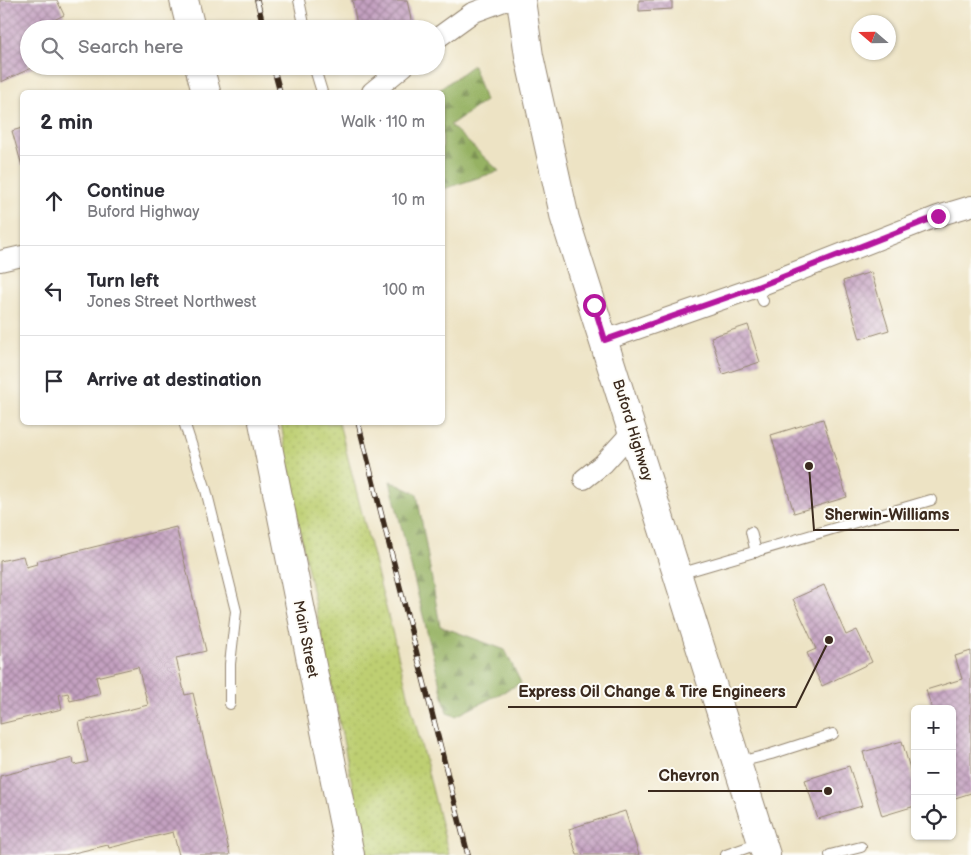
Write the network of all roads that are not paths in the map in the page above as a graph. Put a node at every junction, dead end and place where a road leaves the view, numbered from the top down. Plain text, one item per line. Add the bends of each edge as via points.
1 (184, 0) edge
2 (299, 0) edge
3 (507, 0) edge
4 (521, 0) edge
5 (189, 20) edge
6 (304, 20) edge
7 (445, 32) edge
8 (201, 75) edge
9 (317, 75) edge
10 (393, 75) edge
11 (205, 90) edge
12 (321, 90) edge
13 (374, 90) edge
14 (971, 206) edge
15 (20, 256) edge
16 (0, 261) edge
17 (605, 340) junction
18 (185, 425) edge
19 (264, 425) edge
20 (633, 431) junction
21 (584, 479) dead end
22 (931, 500) dead end
23 (751, 532) dead end
24 (756, 552) junction
25 (678, 574) junction
26 (230, 704) dead end
27 (834, 734) dead end
28 (736, 762) junction
29 (862, 847) dead end
30 (764, 849) edge
31 (350, 855) edge
32 (726, 855) edge
33 (830, 855) edge

1 - 5 main road
2 - 6 lane
3 - 7 street via 472,13
4 - 17 main road, Buford Highway via 529,56 565,219
8 - 11 main road
9 - 12 lane
10 - 13 street
14 - 17 street via 938,216 760,294
15 - 16 street
17 - 20 main road, Buford Highway
18 - 26 lane via 206,490 236,612 230,664
19 - 31 main road, Main Street
20 - 21 street
20 - 25 main road, Buford Highway
22 - 24 lane
23 - 24 lane
24 - 25 lane
25 - 28 main road, Buford Highway
27 - 28 lane
28 - 30 main road, Buford Highway
29 - 33 lane
30 - 32 lane

